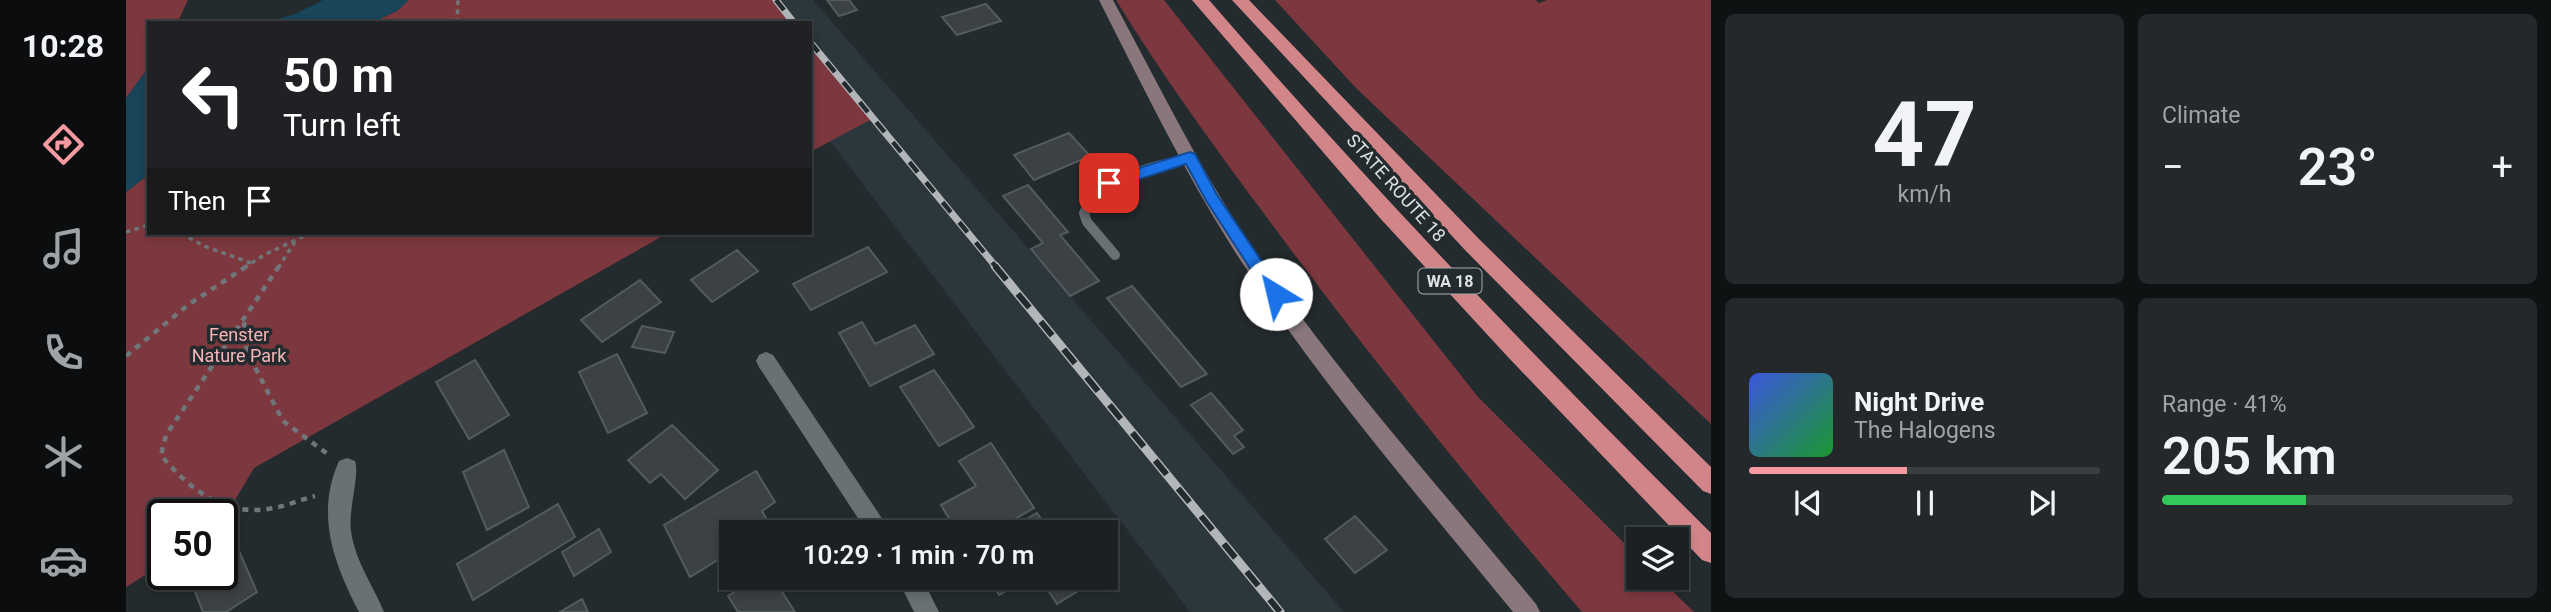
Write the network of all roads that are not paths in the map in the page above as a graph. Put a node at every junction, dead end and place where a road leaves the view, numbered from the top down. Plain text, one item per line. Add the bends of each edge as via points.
1 (1105, 0) edge
2 (1200, 0) edge
3 (1240, 0) edge
4 (1190, 158) junction
5 (1115, 255) dead end
6 (766, 361) dead end
7 (345, 478) road end
8 (1711, 483) edge
9 (872, 520) edge
10 (1711, 551) edge
11 (915, 590) edge
12 (372, 612) edge
13 (927, 612) edge
14 (1528, 612) edge

1 - 4 main road
2 - 10 highway, STATE ROUTE 18 / WA 18 via 1388,214
3 - 8 highway, STATE ROUTE 18 / WA 18 via 1461,235
4 - 5 lane via 1109,183 1096,192 1084,213
4 - 14 main road via 1261,275 1398,455
6 - 9 street
7 - 12 street via 338,507 340,540
11 - 13 street

